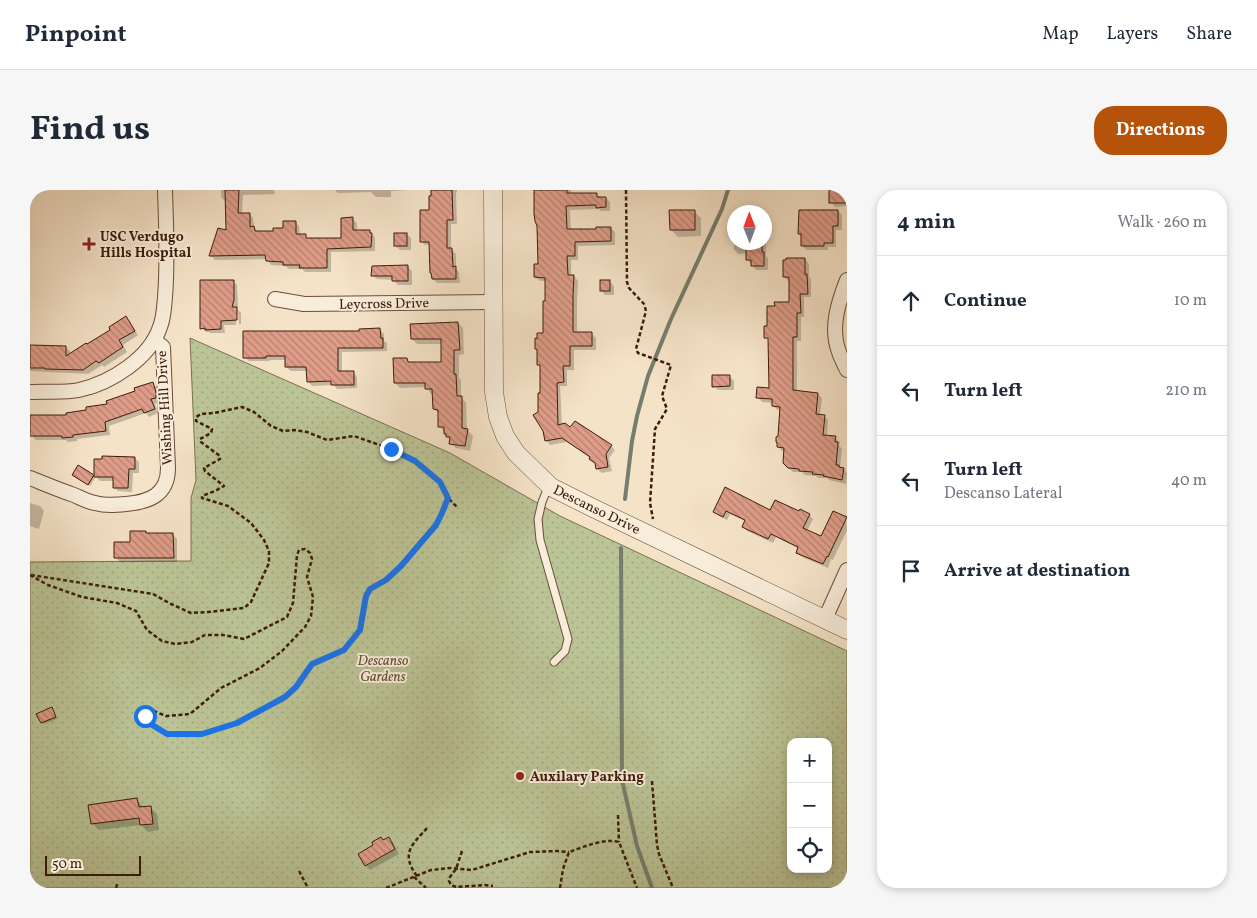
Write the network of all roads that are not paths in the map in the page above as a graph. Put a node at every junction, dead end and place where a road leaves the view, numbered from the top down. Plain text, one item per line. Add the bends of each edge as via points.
1 (165, 190) edge
2 (493, 190) edge
3 (847, 280) edge
4 (275, 299) dead end
5 (494, 302) junction
6 (154, 340) junction
7 (847, 370) edge
8 (30, 392) edge
9 (30, 478) edge
10 (549, 485) junction
11 (847, 570) edge
12 (825, 619) junction
13 (847, 630) edge
14 (554, 662) dead end

1 - 6 street, Wishing Hill Drive via 167,276 164,314
2 - 5 street, Descanso Drive
3 - 7 street via 839,301 835,337
4 - 5 street, Leycross Drive via 304,304
5 - 10 street, Descanso Drive via 494,392 498,417 516,453
6 - 8 street via 135,362 106,381 80,390
6 - 9 street, Wishing Hill Drive via 163,347 168,468 165,485 160,492 143,502 104,504 89,502
10 - 12 street, Descanso Drive
10 - 14 lane via 538,520 540,540 568,639 565,651
11 - 12 street
12 - 13 street, Descanso Drive

